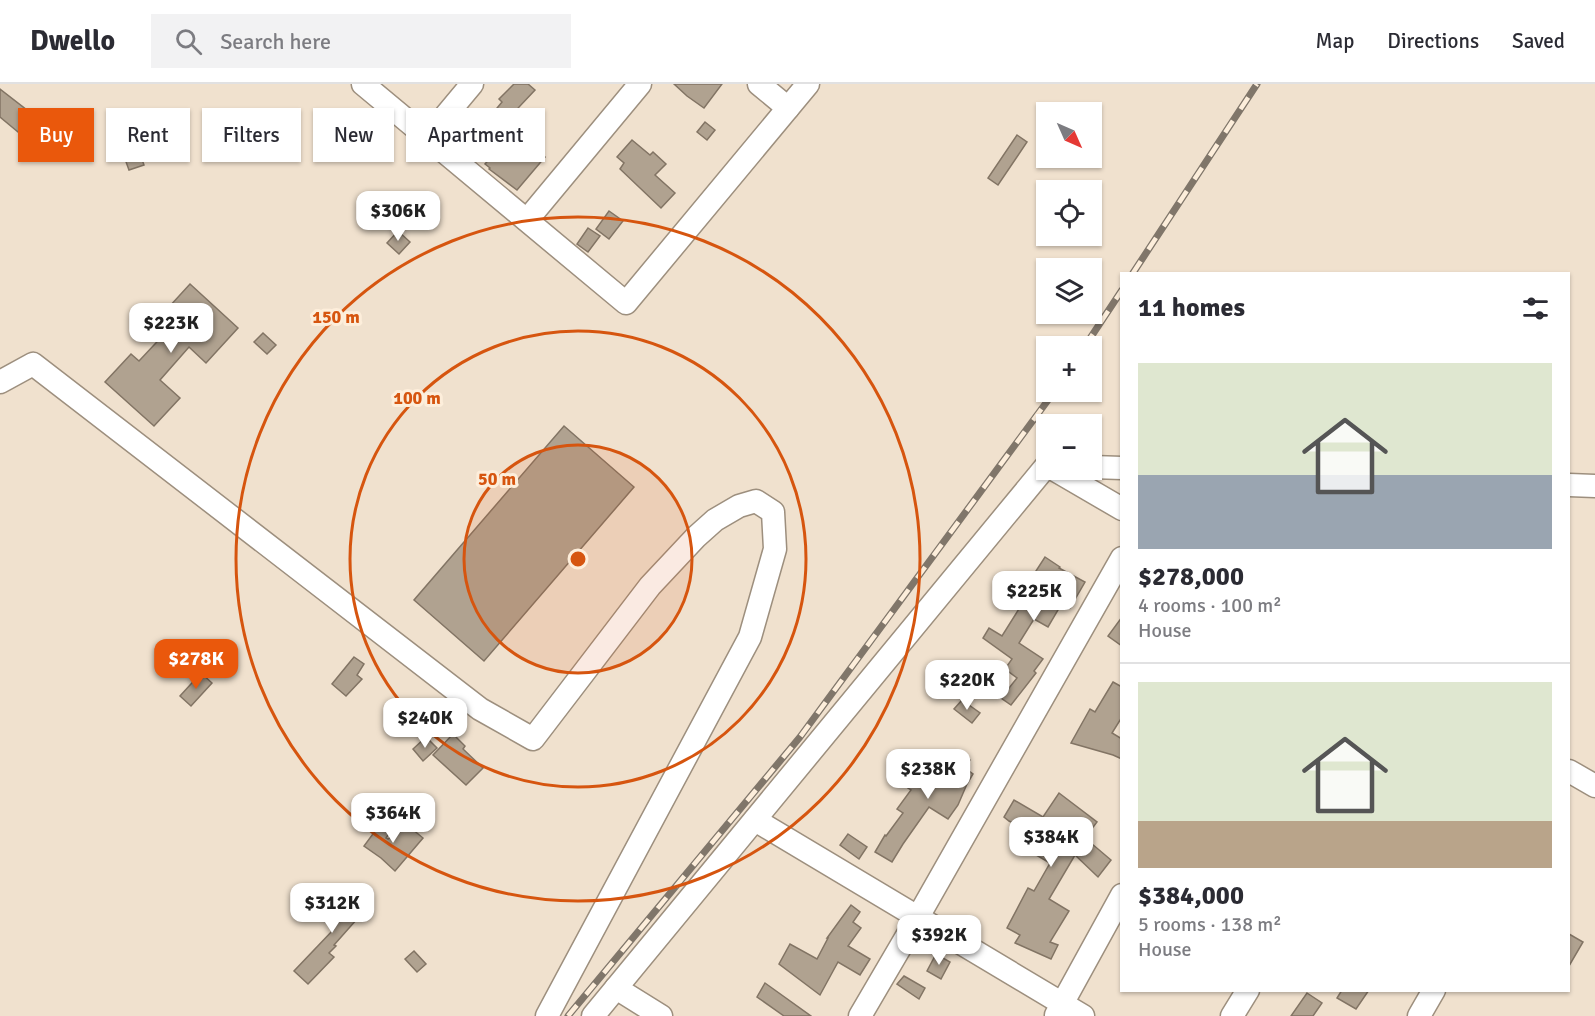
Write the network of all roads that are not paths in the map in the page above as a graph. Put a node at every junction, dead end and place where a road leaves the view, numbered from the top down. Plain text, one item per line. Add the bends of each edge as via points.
1 (363, 84) edge
2 (472, 84) edge
3 (640, 84) edge
4 (759, 84) edge
5 (808, 84) edge
6 (452, 108) edge
7 (788, 108) junction
8 (406, 120) edge
9 (457, 162) edge
10 (527, 220) junction
11 (0, 382) edge
12 (1102, 467) edge
13 (1120, 468) edge
14 (1036, 478) edge
15 (1072, 480) edge
16 (1570, 485) edge
17 (1595, 486) edge
18 (1120, 508) edge
19 (1120, 562) edge
20 (1570, 772) edge
21 (1595, 786) edge
22 (755, 820) junction
23 (1120, 899) edge
24 (918, 917) junction
25 (616, 988) junction
26 (1247, 992) edge
27 (1433, 992) edge
28 (1059, 1010) edge
29 (547, 1016) edge
30 (593, 1016) edge
31 (661, 1016) edge
32 (860, 1016) edge
33 (1083, 1016) edge
34 (1232, 1016) edge
35 (1419, 1016) edge

1 - 8 street
2 - 6 street
3 - 10 street
4 - 7 street
5 - 7 street
7 - 10 street via 626,303
9 - 10 street
11 - 29 street via 33,364 480,709 533,739 650,586 696,537 739,506 756,501 773,512 775,549 750,637
12 - 13 street
14 - 22 street
15 - 18 street
16 - 17 street
19 - 24 street
20 - 21 street
22 - 24 street
22 - 25 street
23 - 28 street
24 - 28 street
24 - 32 street
25 - 30 street
25 - 31 street
26 - 34 street
27 - 35 street
28 - 33 street

